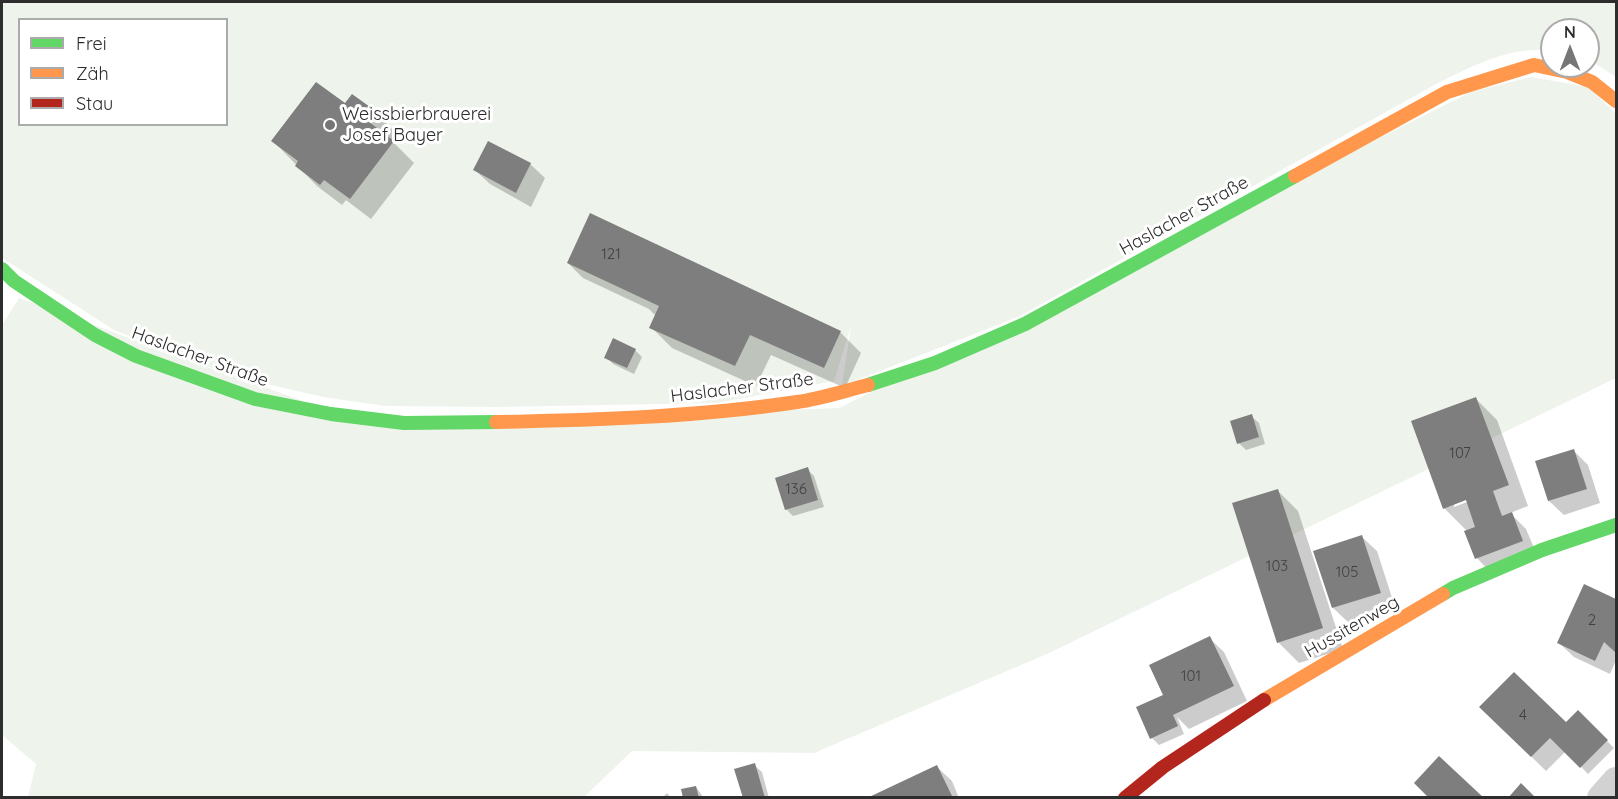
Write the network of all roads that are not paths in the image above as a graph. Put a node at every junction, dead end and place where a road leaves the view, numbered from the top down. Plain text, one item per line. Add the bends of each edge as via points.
1 (1617, 101) edge
2 (2, 268) edge
3 (1617, 525) edge
4 (1617, 781) edge
5 (1125, 798) edge
6 (1601, 798) edge

1 - 2 street, Haslacher Straße via 1592,82 1534,65 1447,92 1025,324 935,363 870,385 798,402 695,413 614,420 404,423 266,401 147,360 94,335
3 - 5 street, Hussitenweg via 1542,550 1453,588 1287,685 1163,767
4 - 6 street

